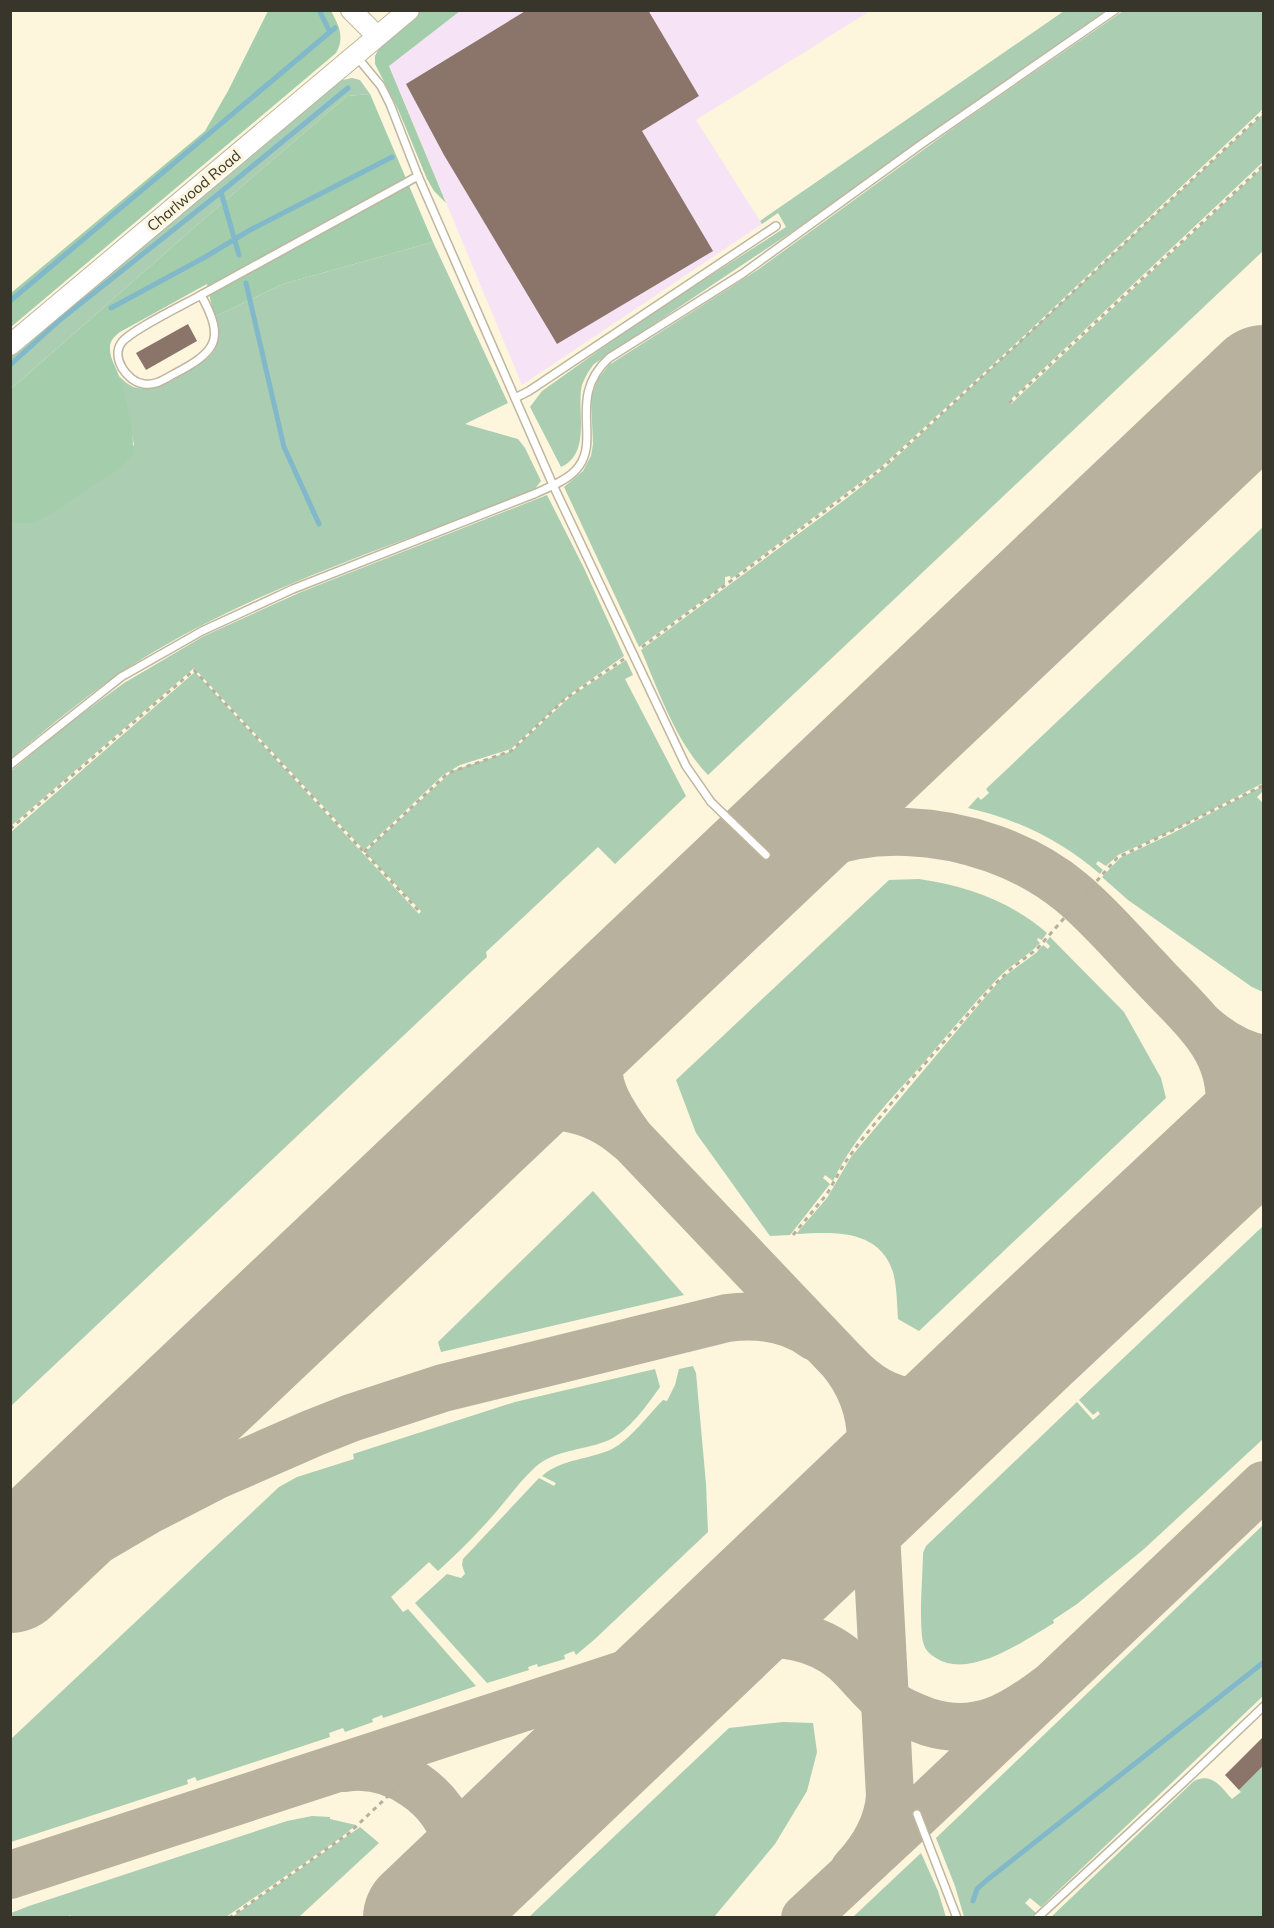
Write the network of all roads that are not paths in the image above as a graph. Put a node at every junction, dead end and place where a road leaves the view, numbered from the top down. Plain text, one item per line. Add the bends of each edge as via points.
1 (351, 10) edge
2 (409, 10) edge
3 (1115, 10) edge
4 (377, 36) junction
5 (355, 55) junction
6 (418, 176) junction
7 (776, 226) dead end
8 (201, 295) junction
9 (10, 345) edge
10 (515, 398) junction
11 (553, 485) junction
12 (10, 765) edge
13 (766, 855) dead end
14 (1263, 1706) edge
15 (916, 1814) dead end
16 (957, 1917) edge
17 (1036, 1917) edge

1 - 4 street
2 - 4 street, Charlwood Road
3 - 11 lane via 923,142 742,274 609,358 588,390 584,459 572,474
4 - 5 street, Charlwood Road
5 - 6 lane via 381,86
5 - 9 street, Charlwood Road
6 - 8 lane
6 - 10 lane
7 - 10 lane
8 - 8 lane via 214,335 206,354 152,384 141,384 130,377 118,357 122,342
10 - 11 lane
11 - 12 lane via 293,589 202,632 121,677
11 - 13 lane via 699,787
14 - 17 lane
15 - 16 lane

